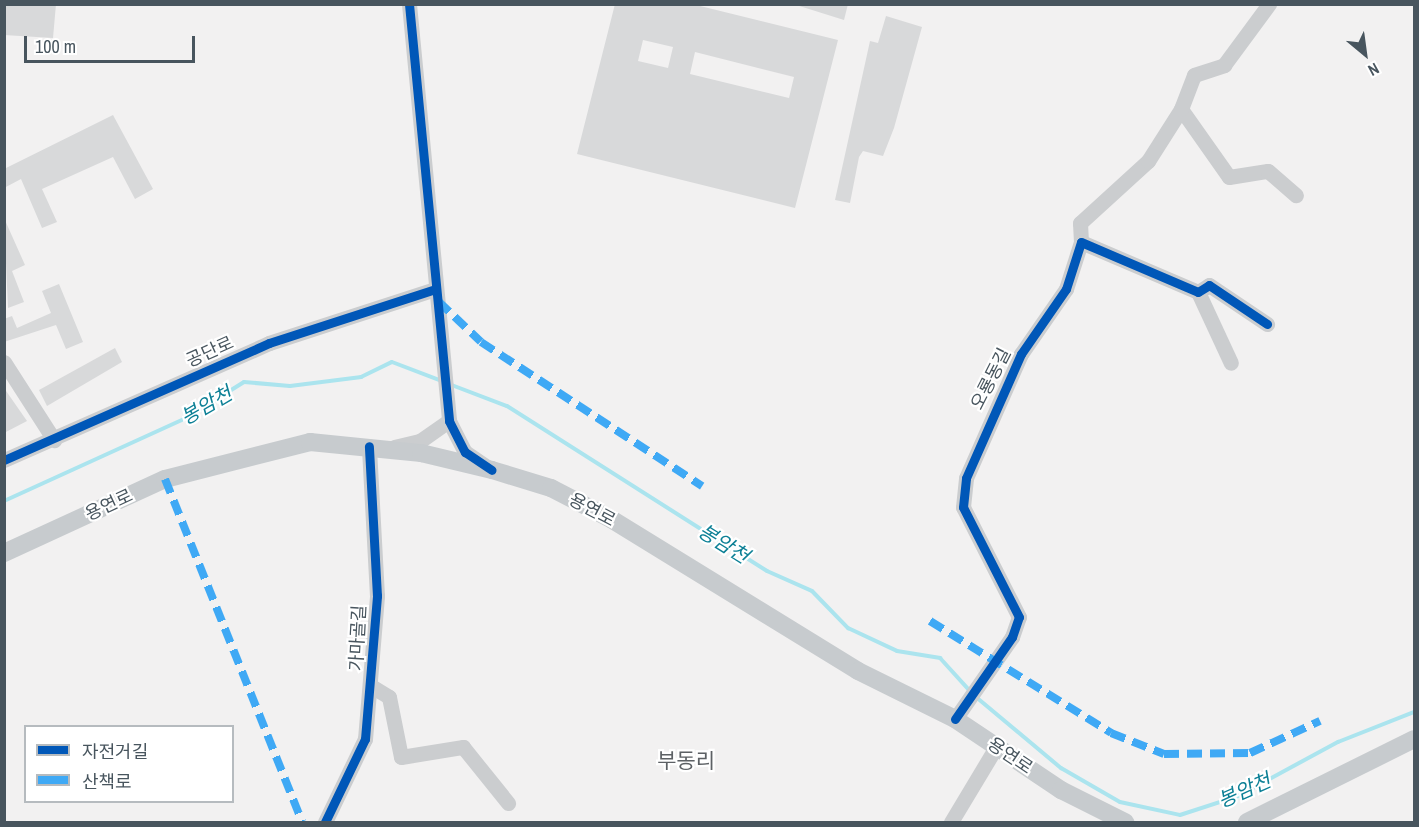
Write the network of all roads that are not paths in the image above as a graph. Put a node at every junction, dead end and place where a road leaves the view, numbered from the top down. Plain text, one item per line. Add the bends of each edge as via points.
1 (409, 4) edge
2 (1269, 4) edge
3 (1181, 109) junction
4 (1296, 195) dead end
5 (1081, 242) junction
6 (435, 289) junction
7 (1198, 292) junction
8 (1267, 324) dead end
9 (4, 362) edge
10 (1231, 363) dead end
11 (449, 418) junction
12 (54, 440) junction
13 (378, 447) junction
14 (4, 460) edge
15 (492, 470) junction
16 (4, 553) edge
17 (371, 686) junction
18 (959, 712) junction
19 (1414, 740) edge
20 (994, 752) junction
21 (508, 803) dead end
22 (325, 822) edge
23 (951, 822) edge
24 (1125, 822) edge
25 (1247, 822) edge

1 - 6 street
2 - 3 street, 오룡동길 via 1224,65 1194,75
3 - 4 street via 1229,177 1268,171
3 - 5 street, 오룡동길 via 1148,161 1080,223
5 - 7 street
5 - 18 street, 오룡동길 via 1066,289 1021,354 966,478 963,507 1019,617 1012,637
6 - 11 street
6 - 12 street, 공단로 via 269,343
7 - 8 street via 1215,288
7 - 10 street
9 - 12 street
11 - 13 street via 420,441
11 - 15 street via 465,453
12 - 14 street, 공단로
13 - 15 main road, 용연로
13 - 16 main road, 용연로 via 310,442 165,478
13 - 17 street, 가마골길 via 377,596
15 - 18 main road, 용연로 via 551,488 611,519 858,671
17 - 21 street, 가마골길 via 389,697 401,757 463,747
17 - 22 street, 가마골길 via 365,739
18 - 20 main road, 용연로
19 - 25 main road
20 - 23 street
20 - 24 main road, 용연로

